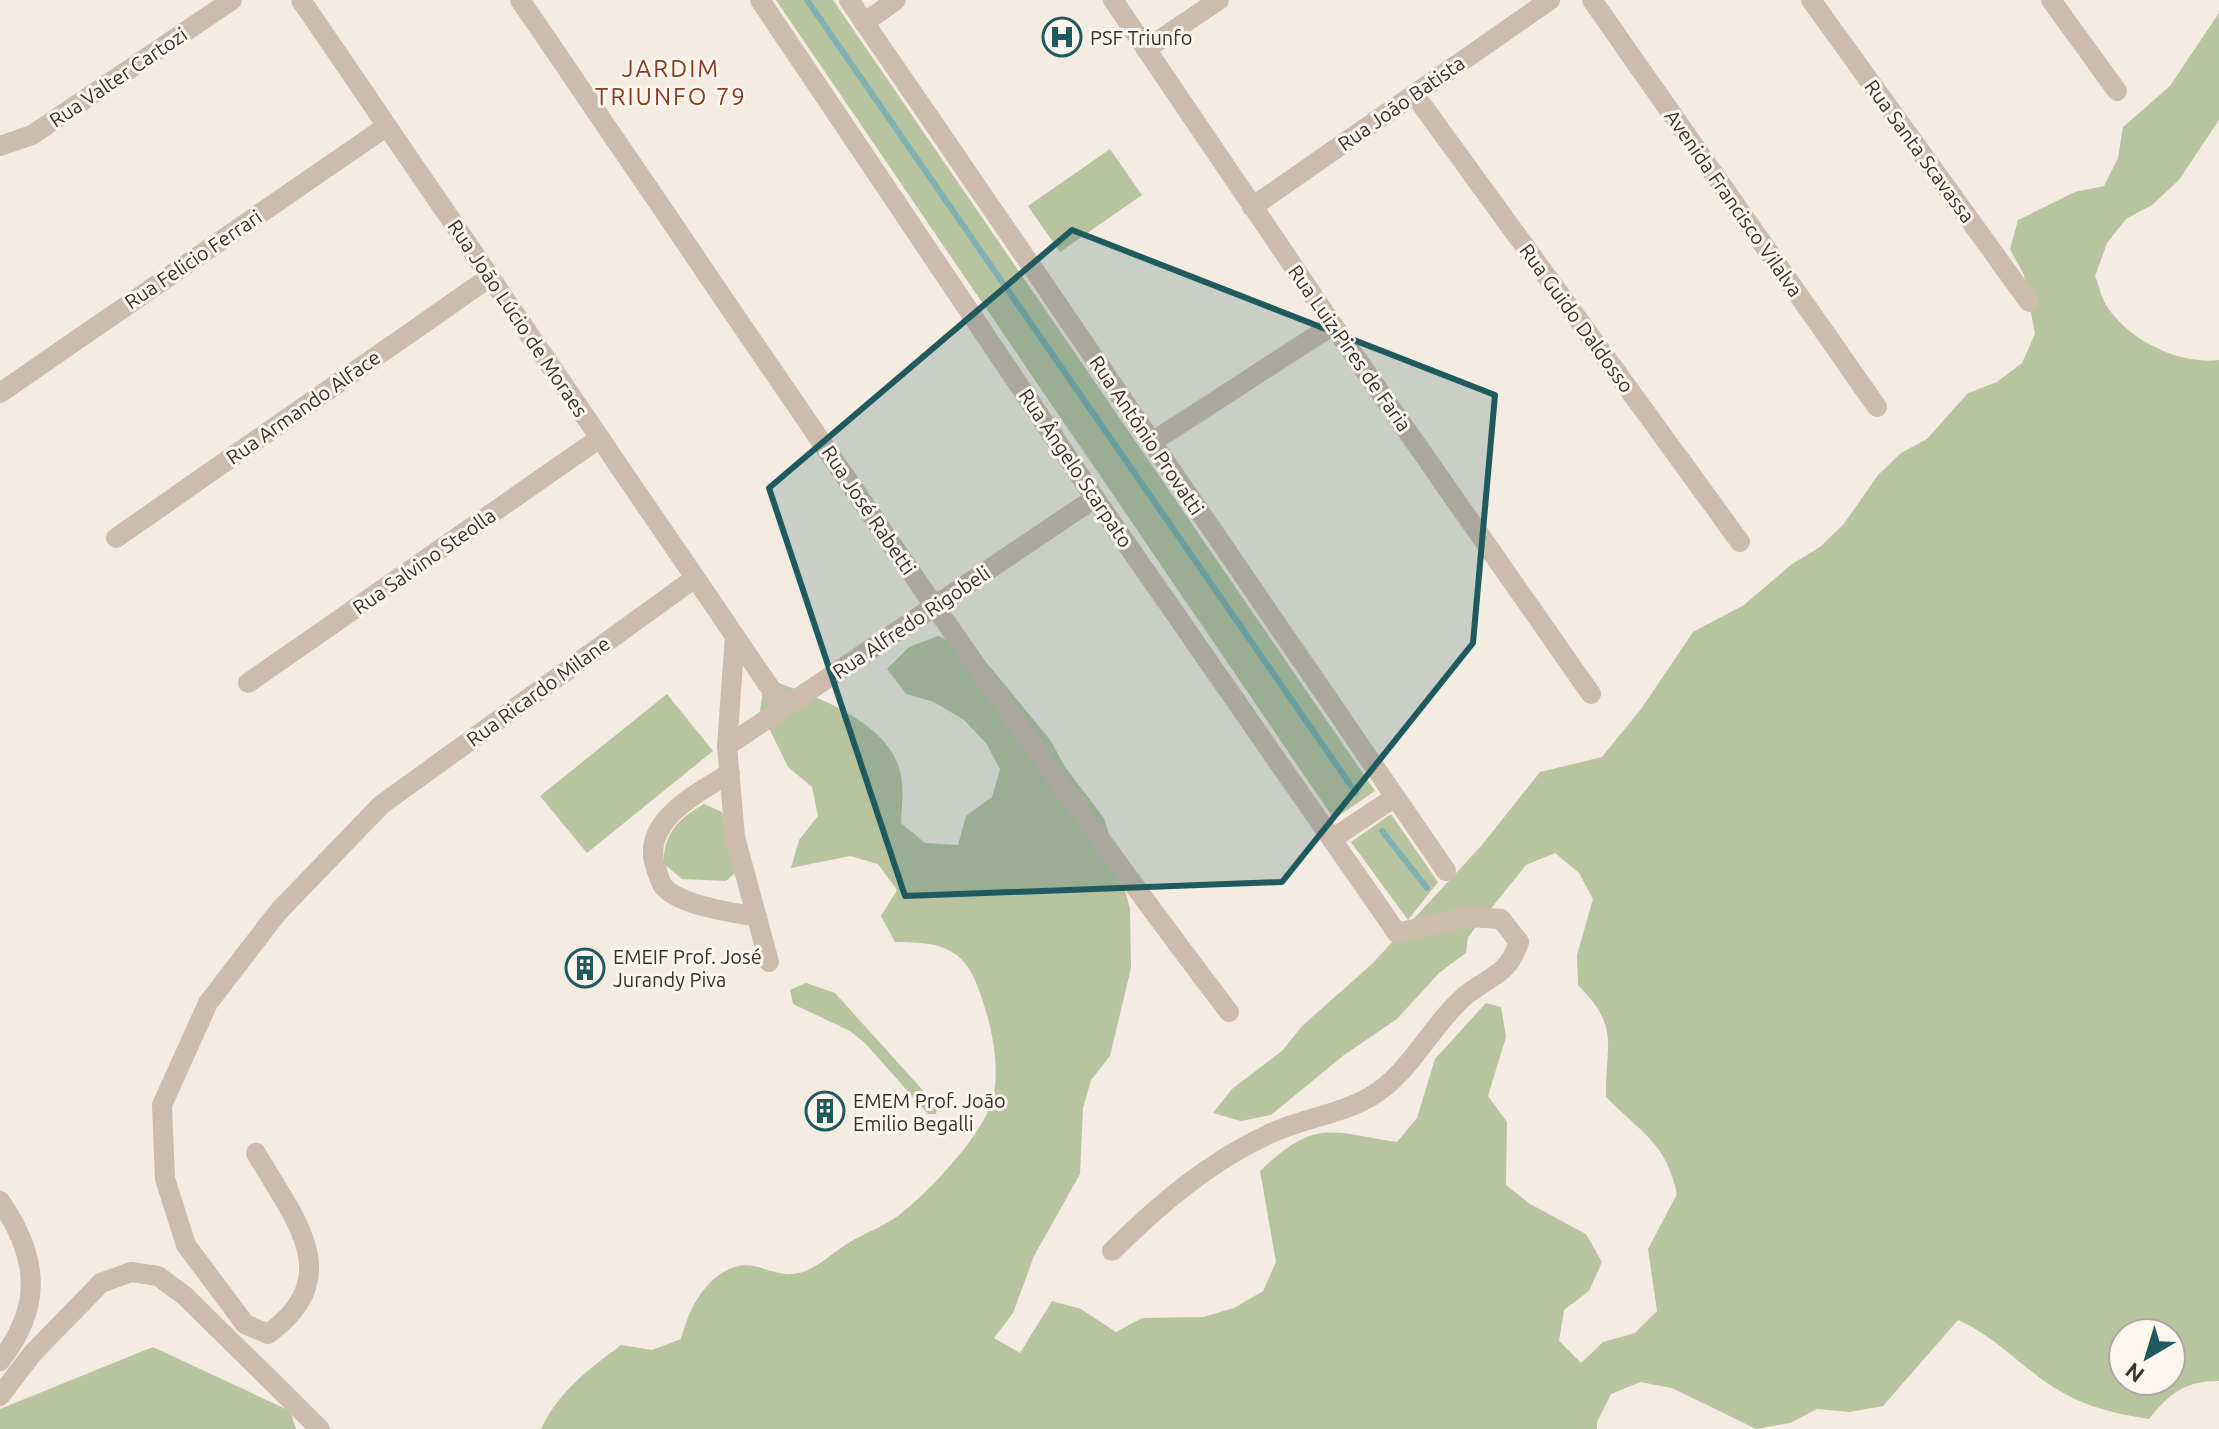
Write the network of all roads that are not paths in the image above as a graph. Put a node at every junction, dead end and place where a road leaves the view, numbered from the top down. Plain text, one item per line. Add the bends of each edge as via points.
1 (232, 0) edge
2 (301, 0) edge
3 (520, 0) edge
4 (760, 0) edge
5 (849, 0) edge
6 (896, 0) edge
7 (1113, 0) edge
8 (1219, 0) edge
9 (1550, 0) edge
10 (1592, 0) edge
11 (1811, 0) edge
12 (2051, 0) edge
13 (864, 23) junction
14 (1146, 49) junction
15 (2117, 91) dead end
16 (1414, 94) junction
17 (387, 126) junction
18 (1, 144) edge
19 (1252, 207) junction
20 (490, 277) junction
21 (2029, 302) dead end
22 (1333, 325) junction
23 (0, 393) edge
24 (1877, 407) dead end
25 (600, 438) junction
26 (1152, 442) junction
27 (1095, 498) junction
28 (116, 538) dead end
29 (1740, 542) dead end
30 (695, 578) junction
31 (935, 605) junction
32 (735, 636) junction
33 (248, 683) dead end
34 (1591, 694) dead end
35 (784, 708) junction
36 (727, 746) junction
37 (730, 773) junction
38 (1395, 797) junction
39 (1332, 839) junction
40 (1446, 871) dead end
41 (757, 917) junction
42 (769, 962) dead end
43 (1229, 1012) dead end
44 (256, 1153) dead end
45 (0, 1201) edge
46 (1112, 1251) dead end
47 (0, 1361) edge
48 (0, 1396) edge
49 (320, 1429) edge

1 - 18 street, Rua Valter Cartozi via 32,135
2 - 17 street, Rua João Lúcio de Moraes
3 - 31 street, Rua José Rabetti
4 - 27 street, Rua Ângelo Scarpato
5 - 13 street, Rua Antônio Provatti
6 - 13 street
7 - 14 street, Rua Luiz Pires de Faria
8 - 14 street
9 - 16 street, Rua João Batista
10 - 24 street, Avenida Francisco Vilalva
11 - 21 street, Rua Santa Scavassa
12 - 15 street
13 - 26 street, Rua Antônio Provatti
14 - 19 street, Rua Luiz Pires de Faria
16 - 19 street, Rua João Batista
16 - 29 street, Rua Guido Daldosso
17 - 20 street, Rua João Lúcio de Moraes
17 - 23 street, Rua Felicio Ferrari
19 - 22 street, Rua Luiz Pires de Faria
20 - 25 street, Rua João Lúcio de Moraes
20 - 28 street, Rua Armando Alface
22 - 26 street
22 - 34 street, Rua Luiz Pires de Faria
25 - 30 street, Rua João Lúcio de Moraes
25 - 33 street, Rua Salvino Steolla
26 - 38 street, Rua Antônio Provatti
27 - 31 street, Rua Alfredo Rigobeli
27 - 39 street, Rua Ângelo Scarpato
30 - 32 street, Rua João Lúcio de Moraes
30 - 44 street, Rua Ricardo Milane via 381,805 278,912 208,1003 162,1105 165,1179 186,1245 245,1324 268,1334 291,1318 309,1281 309,1247
31 - 35 street, Rua Alfredo Rigobeli
31 - 43 street, Rua José Rabetti
32 - 35 street, Rua João Lúcio de Moraes
32 - 36 street
35 - 36 street, Rua Alfredo Rigobeli
36 - 37 street
37 - 41 street via 735,837
37 - 41 street via 668,816 656,835 652,858 663,885 678,895
38 - 39 street
38 - 40 street, Rua Antônio Provatti
39 - 46 street, Rua Ângelo Scarpato via 1397,933 1469,917 1501,919 1519,942 1513,960 1496,978 1465,996 1414,1057 1370,1097 1268,1134 1219,1161 1161,1203
41 - 42 street
45 - 47 street via 28,1255 33,1292 21,1335
48 - 49 street via 32,1354 101,1283 131,1272 158,1276 185,1296

